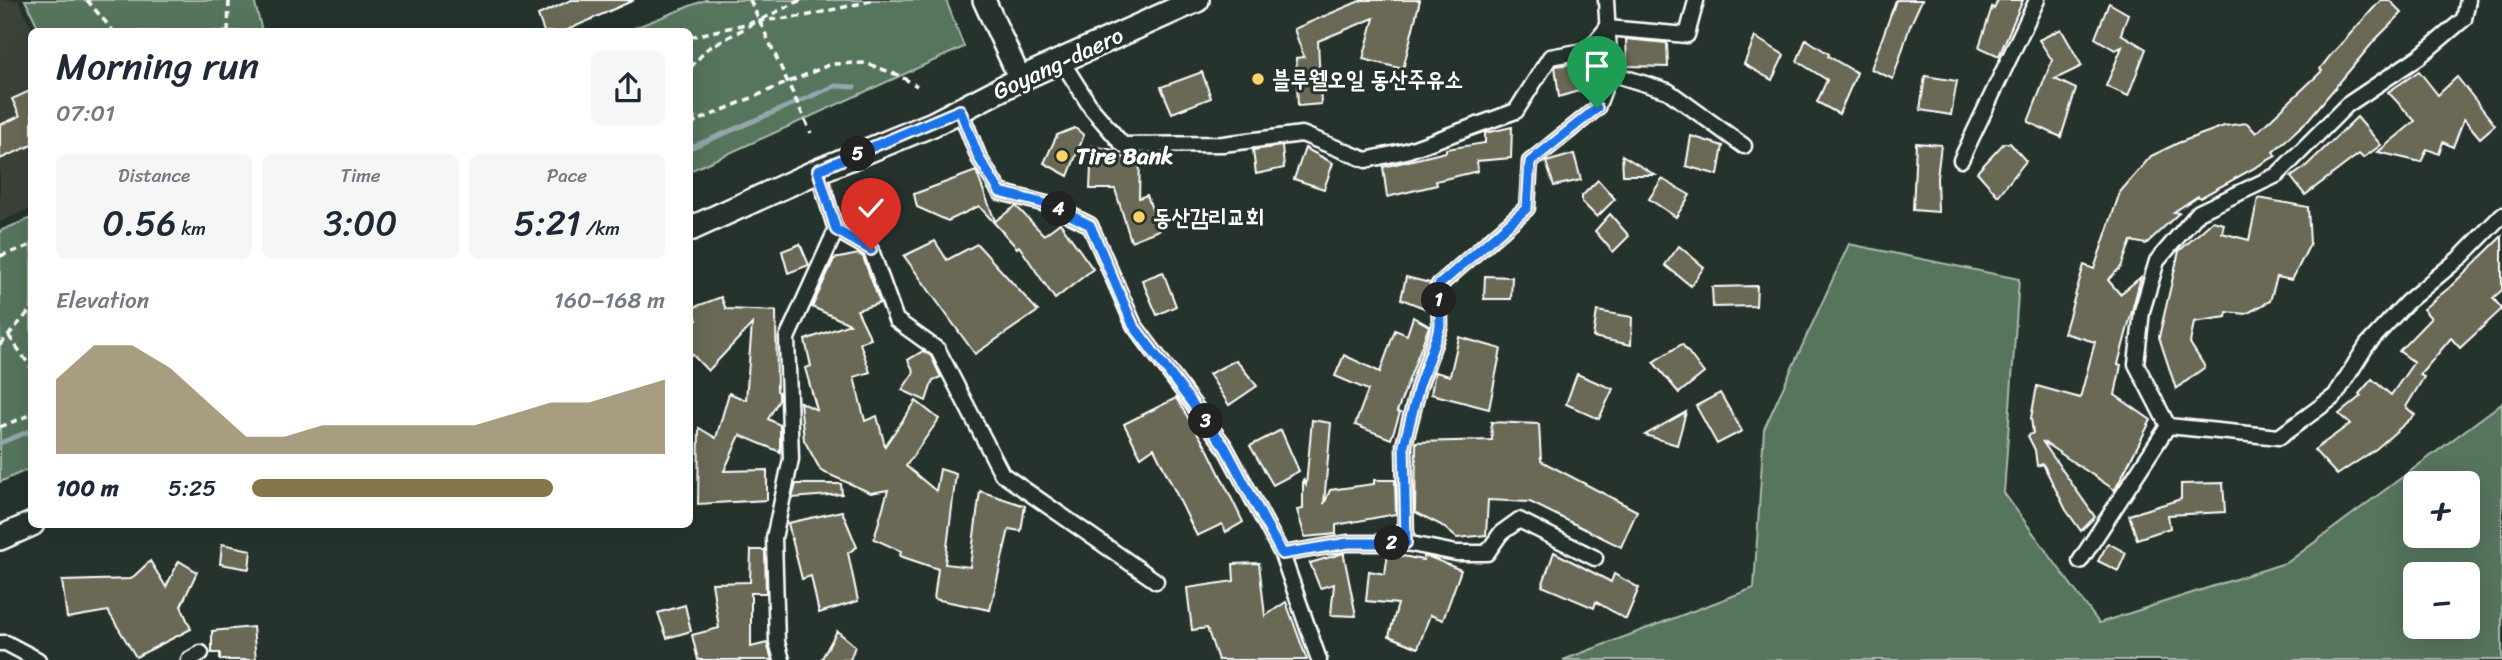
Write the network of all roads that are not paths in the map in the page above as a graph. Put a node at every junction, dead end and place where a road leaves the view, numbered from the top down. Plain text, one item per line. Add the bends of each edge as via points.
1 (984, 0) edge
2 (1197, 0) edge
3 (1606, 0) edge
4 (2037, 0) edge
5 (2468, 0) edge
6 (1696, 1) edge
7 (1608, 27) junction
8 (1061, 60) junction
9 (1610, 73) junction
10 (1020, 79) junction
11 (960, 110) junction
12 (1744, 146) dead end
13 (1961, 160) dead end
14 (818, 170) junction
15 (2502, 215) edge
16 (693, 228) edge
17 (836, 230) junction
18 (2168, 426) junction
19 (28, 526) edge
20 (0, 538) edge
21 (1406, 543) junction
22 (1282, 554) junction
23 (1595, 558) dead end
24 (2080, 561) dead end
25 (1156, 581) dead end
26 (0, 643) edge
27 (38, 660) edge
28 (782, 660) edge
29 (1320, 660) edge

1 - 10 street
2 - 8 main road, Goyang-daero
3 - 7 street
4 - 13 street
5 - 18 street via 2464,19 2420,56 2347,105 2277,175 2199,212 2157,261 2142,311 2136,364
6 - 7 street via 1687,34
7 - 8 street via 1589,50 1550,57 1516,111 1366,160 1303,134 1223,144 1123,145 1092,109
7 - 9 street
8 - 10 main road, Goyang-daero
9 - 12 street via 1668,90
9 - 21 street via 1597,108 1530,162 1527,208 1439,285 1440,326 1404,445
10 - 11 main road, Goyang-daero
11 - 14 main road, Goyang-daero
11 - 22 street via 979,158 1000,192 1050,205 1090,225 1133,325 1225,447
14 - 16 main road, Goyang-daero
14 - 17 street
15 - 18 street via 2367,345 2335,396 2279,438
17 - 25 street via 871,250 896,320 937,350 1002,474
17 - 28 street via 788,338 791,460 774,538
18 - 24 street
19 - 20 main road
21 - 22 street via 1348,543
21 - 23 street via 1455,553 1487,553 1500,533 1519,520
22 - 29 street
26 - 27 street

